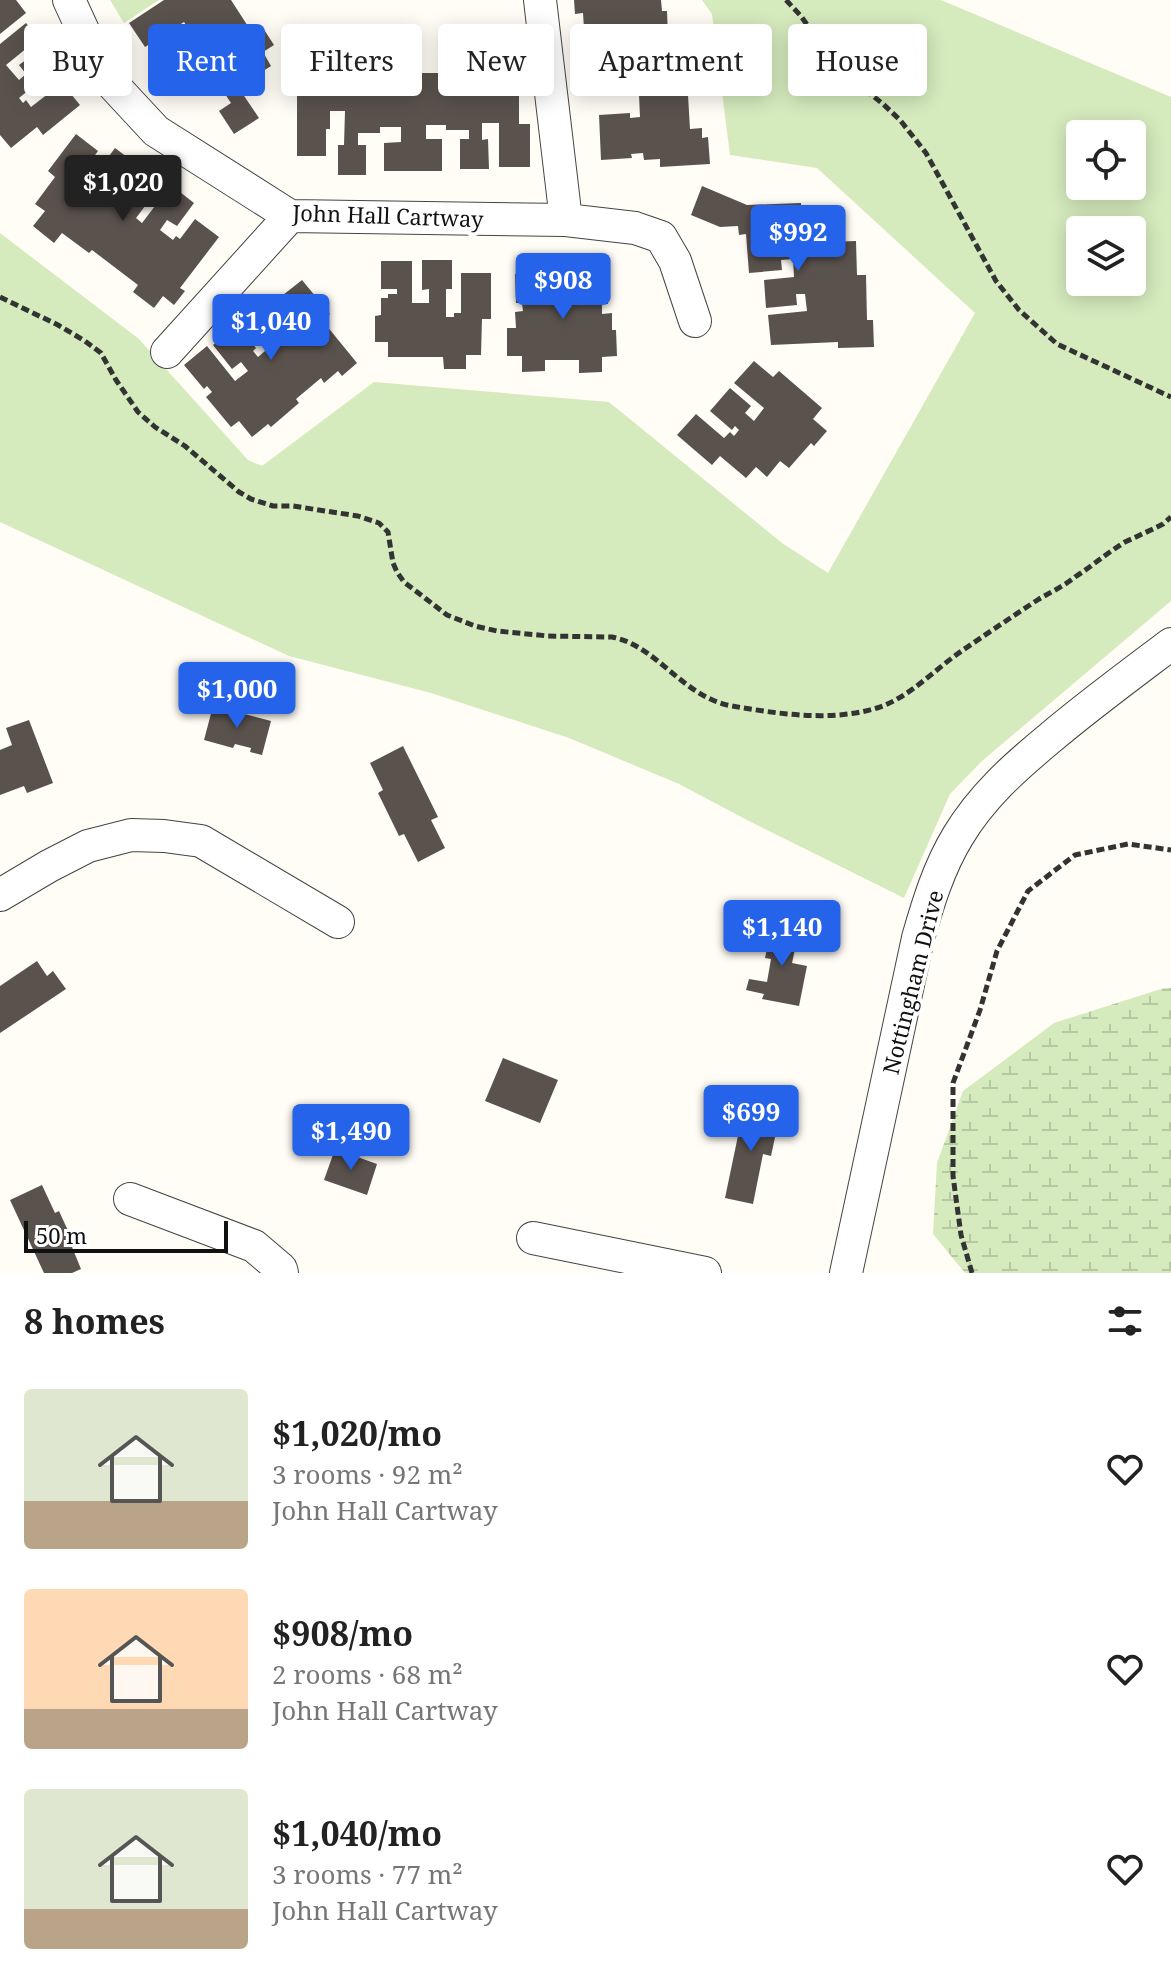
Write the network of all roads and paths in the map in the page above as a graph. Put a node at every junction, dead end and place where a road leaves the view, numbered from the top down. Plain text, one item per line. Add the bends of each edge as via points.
1 (69, 0) edge
2 (540, 0) edge
3 (786, 0) edge
4 (290, 216) junction
5 (566, 220) junction
6 (0, 297) edge
7 (695, 321) dead end
8 (167, 352) dead end
9 (1171, 397) edge
10 (1171, 517) edge
11 (1171, 644) edge
12 (1171, 850) edge
13 (0, 895) edge
14 (338, 922) dead end
15 (130, 1199) dead end
16 (533, 1238) dead end
17 (282, 1273) edge
18 (705, 1273) edge
19 (846, 1273) edge
20 (972, 1273) edge

1 - 4 street, John Hall Cartway via 103,74 156,131
2 - 5 street
3 - 9 path via 833,60 900,120 926,153 996,281 1019,310 1057,344
4 - 5 street, John Hall Cartway
4 - 8 street
5 - 7 street, John Hall Cartway via 635,228 661,237
6 - 10 path via 101,353 138,412 239,492 273,506 379,523 388,532 393,563 404,582 447,615 497,631 622,639 699,694 731,705 841,715 886,705 1108,553
11 - 19 street, Nottingham Drive via 1010,771 956,838 930,894 918,938
12 - 20 path via 1128,844 1075,855 1028,891 997,951 953,1083 953,1176
13 - 14 street via 88,846 131,835 164,836 201,841
15 - 17 street via 254,1246
16 - 18 street

